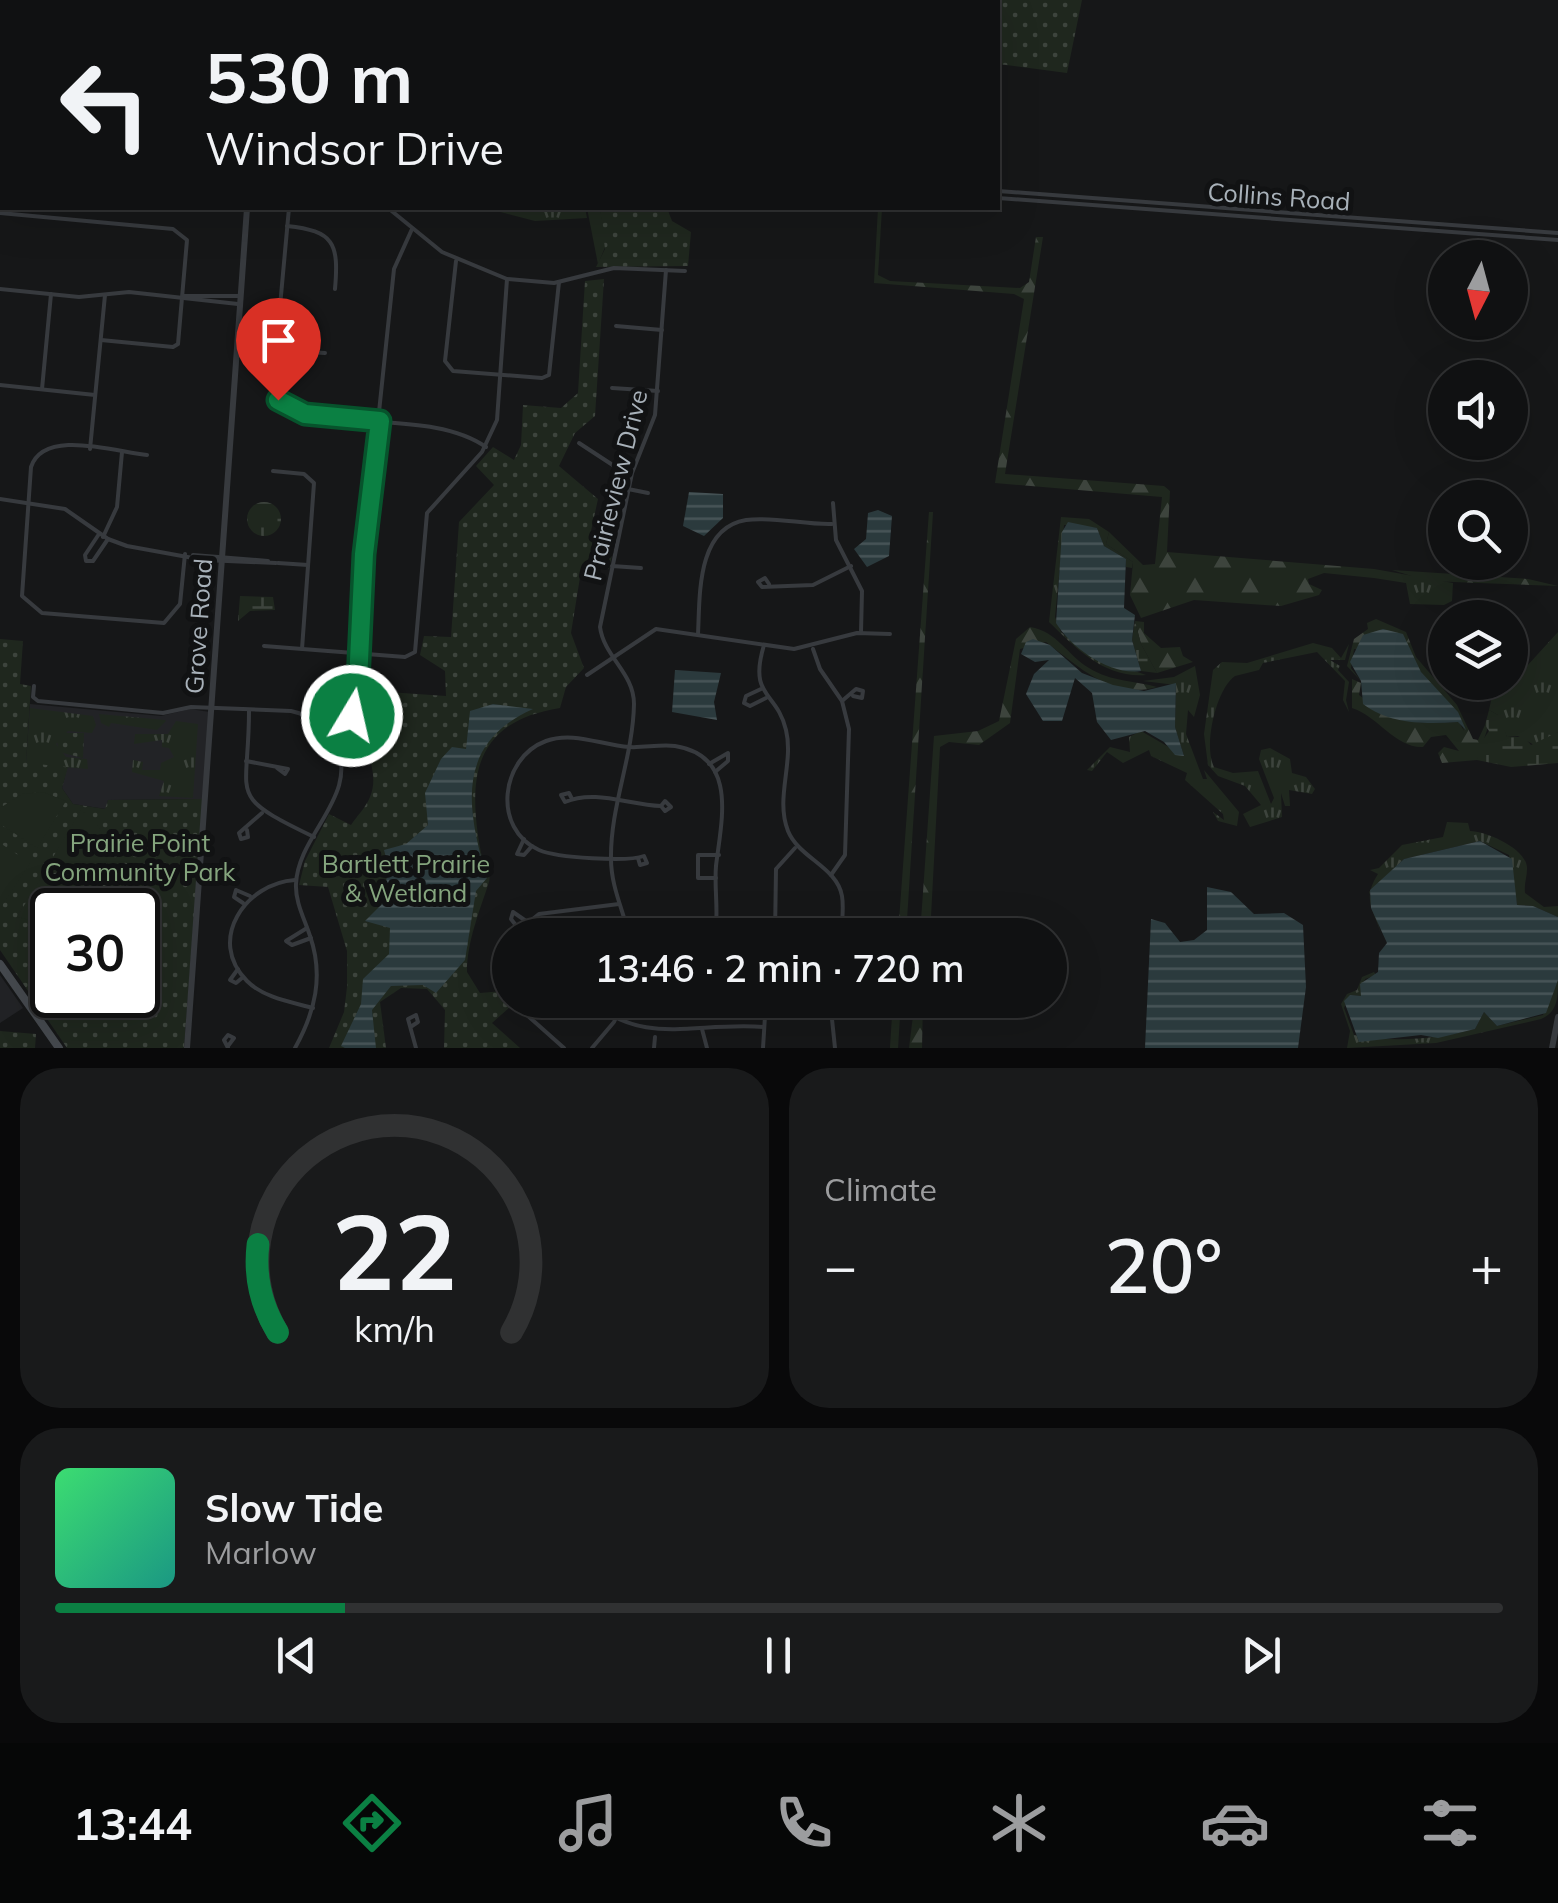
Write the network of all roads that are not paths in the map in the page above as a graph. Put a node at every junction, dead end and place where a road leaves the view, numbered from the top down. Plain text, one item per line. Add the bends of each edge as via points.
1 (1000, 195) edge
2 (35, 210) edge
3 (247, 210) edge
4 (289, 210) edge
5 (390, 210) edge
6 (0, 214) edge
7 (34, 217) junction
8 (287, 226) junction
9 (412, 229) junction
10 (1558, 237) edge
11 (456, 260) junction
12 (666, 270) junction
13 (685, 271) dead end
14 (507, 278) junction
15 (559, 282) junction
16 (0, 289) edge
17 (336, 289) dead end
18 (51, 294) junction
19 (106, 295) junction
20 (182, 296) junction
21 (240, 300) junction
22 (616, 326) dead end
23 (662, 330) junction
24 (101, 340) junction
25 (178, 344) junction
26 (186, 344) dead end
27 (275, 350) junction
28 (325, 352) dead end
29 (500, 376) junction
30 (0, 385) edge
31 (612, 388) dead end
32 (42, 389) junction
33 (658, 391) junction
34 (95, 395) junction
35 (380, 421) junction
36 (579, 443) dead end
37 (486, 447) junction
38 (90, 448) junction
39 (122, 452) junction
40 (147, 455) dead end
41 (273, 472) dead end
42 (631, 477) junction
43 (628, 488) junction
44 (648, 493) dead end
45 (0, 499) edge
46 (28, 502) junction
47 (833, 503) dead end
48 (832, 524) junction
49 (103, 536) junction
50 (187, 555) junction
51 (223, 559) junction
52 (308, 565) junction
53 (612, 566) junction
54 (851, 566) junction
55 (641, 568) dead end
56 (769, 584) dead end
57 (862, 632) junction
58 (890, 634) dead end
59 (698, 635) junction
60 (764, 644) junction
61 (264, 646) dead end
62 (812, 648) junction
63 (302, 649) junction
64 (361, 654) junction
65 (612, 658) junction
66 (588, 675) dead end
67 (34, 686) dead end
68 (761, 689) junction
69 (853, 696) dead end
70 (766, 698) junction
71 (842, 701) junction
72 (212, 709) junction
73 (249, 711) junction
74 (331, 734) junction
75 (630, 747) junction
76 (246, 760) junction
77 (708, 764) junction
78 (278, 768) dead end
79 (715, 772) junction
80 (572, 799) dead end
81 (620, 802) junction
82 (661, 806) dead end
83 (262, 813) junction
84 (248, 830) dead end
85 (314, 837) junction
86 (524, 839) junction
87 (532, 846) junction
88 (797, 846) junction
89 (718, 854) junction
90 (611, 856) junction
91 (638, 858) dead end
92 (831, 875) junction
93 (716, 878) junction
94 (296, 880) junction
95 (250, 896) junction
96 (243, 904) junction
97 (620, 904) junction
98 (533, 918) edge
99 (624, 918) edge
100 (715, 918) edge
101 (775, 918) edge
102 (841, 918) edge
103 (307, 928) junction
104 (311, 938) junction
105 (0, 964) edge
106 (238, 970) junction
107 (244, 977) junction
108 (313, 1008) junction
109 (1558, 1016) edge
110 (530, 1018) edge
111 (610, 1018) edge
112 (616, 1018) edge
113 (765, 1018) edge
114 (832, 1018) edge
115 (614, 1022) junction
116 (412, 1026) dead end
117 (764, 1027) junction
118 (702, 1030) junction
119 (655, 1036) junction
120 (58, 1048) edge
121 (187, 1048) edge
122 (295, 1048) edge
123 (416, 1048) edge
124 (564, 1048) edge
125 (592, 1048) edge
126 (654, 1048) edge
127 (706, 1048) edge
128 (764, 1048) edge
129 (835, 1048) edge
130 (1552, 1048) edge

1 - 10 street, Collins Road
2 - 7 street
3 - 21 street, Grove Road
4 - 8 street
5 - 9 street
6 - 7 street
7 - 20 street via 178,232 186,240
8 - 17 street via 328,238 337,256
8 - 27 street
9 - 11 street
9 - 35 street via 394,269
11 - 14 street
11 - 29 street via 445,361 453,371
12 - 13 street
12 - 15 street via 614,268
12 - 23 street, Prairieview Drive
14 - 15 street
14 - 29 street
15 - 29 street via 549,375
16 - 18 street
18 - 19 street
18 - 32 street
19 - 20 street
19 - 24 street
20 - 21 street
20 - 25 street
21 - 51 street, Grove Road
22 - 23 street
23 - 33 street, Prairieview Drive
24 - 25 street
24 - 34 street
25 - 26 street
27 - 28 street
27 - 35 street via 278,401 305,414
29 - 37 street via 497,419
30 - 32 street
31 - 33 street
32 - 34 street
33 - 42 street, Prairieview Drive via 653,424
34 - 38 street
35 - 37 street via 459,430
35 - 64 street via 364,554
36 - 42 street
37 - 64 street via 427,513 415,652
38 - 39 street
38 - 46 street via 53,446 38,453
39 - 40 street
39 - 49 street via 118,507
41 - 52 street via 304,474 314,483
42 - 43 street, Prairieview Drive
43 - 44 street
43 - 53 street, Prairieview Drive
45 - 46 street
46 - 49 street via 64,509
46 - 50 street via 20,587 25,602 42,613 164,623 180,604
47 - 48 street
48 - 54 street
48 - 59 street via 744,520 725,532 705,558
49 - 49 street via 85,555 86,561 93,561
49 - 50 street
50 - 51 street
51 - 52 street
51 - 72 street, Grove Road
52 - 63 street
53 - 55 street
53 - 65 street, Prairieview Drive via 600,627
54 - 56 street via 813,585
54 - 57 street via 862,590
57 - 58 street
57 - 62 street
59 - 60 street
59 - 65 street via 656,629
60 - 62 street
60 - 68 street
61 - 63 street
62 - 71 street
63 - 64 street
64 - 74 street via 355,710
65 - 66 street
65 - 75 street, Prairieview Drive via 633,694
67 - 72 street via 38,700 163,713
68 - 70 street
68 - 70 street via 744,703
69 - 71 street
70 - 88 street via 786,730 784,811
71 - 92 street via 849,729 848,817 844,857
72 - 73 street
72 - 121 street, Grove Road
73 - 74 street via 306,714
73 - 76 street
74 - 85 street via 341,757 341,783
75 - 77 street via 676,747
75 - 81 street, Prairieview Drive
75 - 86 street via 563,738 524,755 510,778 507,804
76 - 78 street
76 - 83 street via 246,786
77 - 79 street
77 - 79 street via 728,753
79 - 89 street via 725,804
80 - 81 street
81 - 82 street
81 - 90 street, Prairieview Drive
83 - 84 street
83 - 85 street
85 - 94 street
86 - 87 street
86 - 87 street via 517,854
87 - 90 street via 556,856
88 - 92 street
88 - 101 street via 776,869
89 - 93 street
89 - 93 street via 698,854 698,878
90 - 91 street
90 - 97 street, Prairieview Drive
92 - 102 street via 842,897
93 - 100 street
94 - 95 street
94 - 103 street
95 - 96 street
95 - 96 street via 236,890
96 - 106 street via 232,931
97 - 98 street
97 - 99 street, Prairieview Drive
103 - 104 street
103 - 104 street via 286,941
104 - 108 street
105 - 120 main road
106 - 107 street
106 - 107 street via 230,980
107 - 108 street via 264,993
108 - 122 street
109 - 130 street
110 - 124 street
111 - 115 street
112 - 115 street
113 - 117 street
114 - 129 street
115 - 119 street
115 - 125 street
116 - 123 street
117 - 118 street
117 - 128 street
118 - 119 street
118 - 127 street
119 - 126 street

